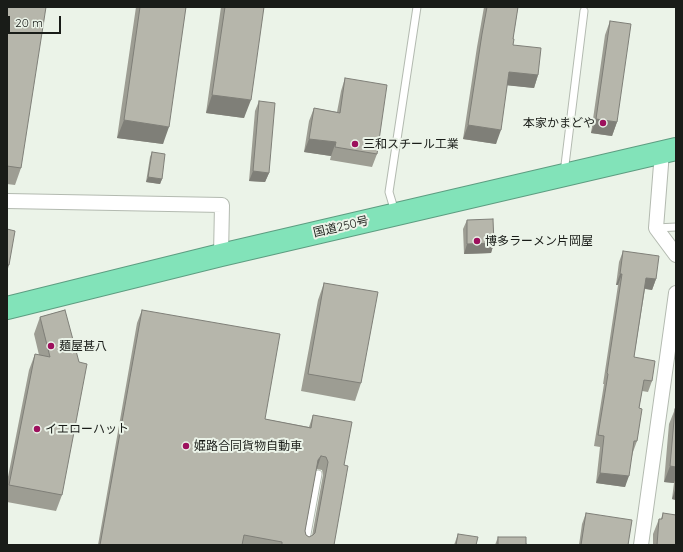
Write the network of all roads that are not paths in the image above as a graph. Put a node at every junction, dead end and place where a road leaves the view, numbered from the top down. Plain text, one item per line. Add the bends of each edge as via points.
1 (417, 7) edge
2 (584, 11) dead end
3 (669, 150) edge
4 (564, 175) junction
5 (7, 201) edge
6 (396, 214) junction
7 (676, 227) edge
8 (656, 228) junction
9 (221, 255) junction
10 (676, 255) edge
11 (676, 294) edge
12 (7, 308) edge
13 (318, 474) edge
14 (305, 545) edge
15 (641, 545) edge

1 - 6 lane via 389,192
2 - 4 lane
3 - 4 highway, 国道250号
3 - 8 street
4 - 6 highway, 国道250号
5 - 9 street via 222,205
6 - 9 highway, 国道250号
7 - 8 lane
8 - 10 street
9 - 12 highway, 国道250号
11 - 15 street
13 - 14 lane

